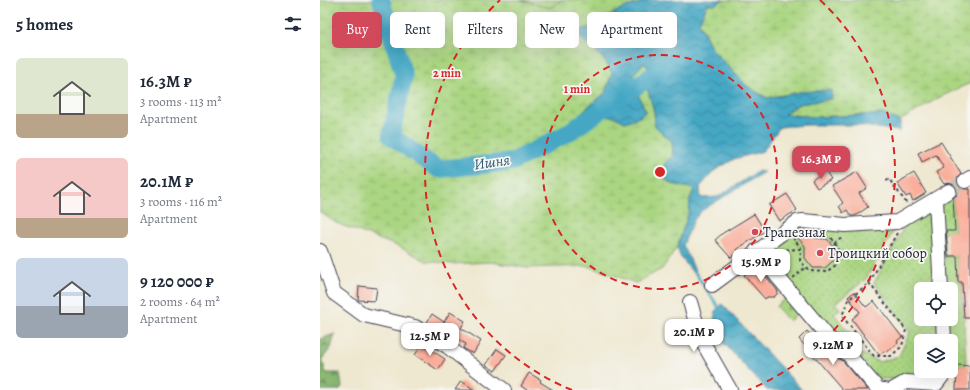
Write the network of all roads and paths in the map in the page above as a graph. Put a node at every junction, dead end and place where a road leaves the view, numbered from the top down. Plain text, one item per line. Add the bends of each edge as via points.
1 (886, 181) dead end
2 (949, 192) tunnel mouth
3 (936, 200) junction
4 (910, 214) junction
5 (320, 251) edge
6 (756, 251) junction
7 (806, 267) junction
8 (941, 282) edge
9 (869, 284) junction
10 (712, 285) dead end
11 (784, 285) junction
12 (690, 302) dead end
13 (865, 345) junction
14 (862, 348) dead end
15 (941, 378) edge
16 (504, 390) edge
17 (730, 390) edge
18 (885, 390) edge
19 (892, 390) edge

1 - 4 path via 889,179 903,195
2 - 3 street
3 - 4 street
3 - 8 street
4 - 6 street via 897,222 845,225 797,222
4 - 9 path
5 - 16 street via 334,293 364,315 414,328 441,342
6 - 10 street
6 - 11 street
7 - 7 path via 800,261 801,247 794,240 795,233 804,226 817,235 830,237 838,248 836,265 826,272 810,271
7 - 11 path
9 - 13 path via 848,300 842,316
9 - 13 path via 906,330 902,346 891,356 874,356
11 - 18 street via 838,349 847,353 879,390
12 - 17 street via 701,339
13 - 14 path
15 - 19 street via 936,384 906,382

